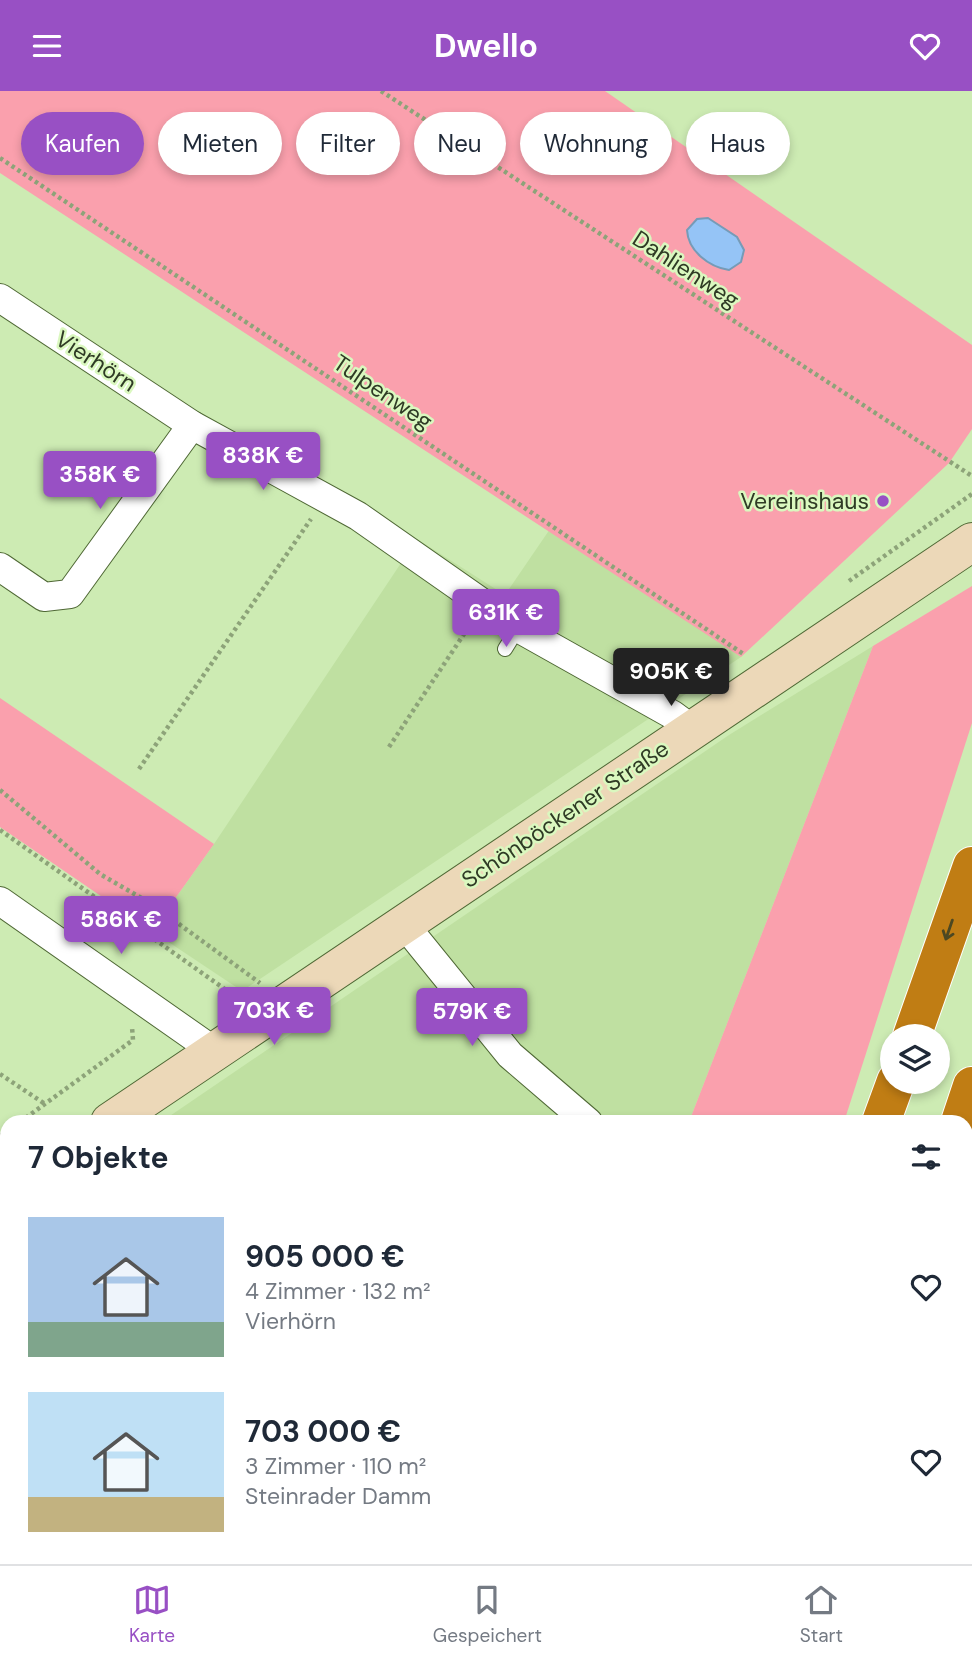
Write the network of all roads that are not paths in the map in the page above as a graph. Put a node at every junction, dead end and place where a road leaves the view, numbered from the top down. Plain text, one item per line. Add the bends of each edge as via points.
1 (0, 298) edge
2 (192, 425) junction
3 (972, 542) edge
4 (0, 567) edge
5 (692, 729) junction
6 (972, 866) edge
7 (0, 901) edge
8 (403, 923) junction
9 (916, 1024) edge
10 (214, 1051) junction
11 (972, 1086) edge
12 (891, 1094) edge
13 (120, 1115) edge
14 (580, 1115) edge
15 (884, 1115) edge
16 (962, 1115) edge

1 - 2 street, Vierhörn
2 - 4 street via 70,594 44,597
2 - 5 street, Vierhörn via 358,516 484,604 511,638 673,715
3 - 5 main road, Schönböckener Straße
5 - 8 main road, Schönböckener Straße
6 -> 9 highway
7 - 10 street
8 - 10 main road, Schönböckener Straße
8 - 14 street via 510,1055
10 - 13 main road, Schönböckener Straße
11 - 16 highway
12 - 15 highway

